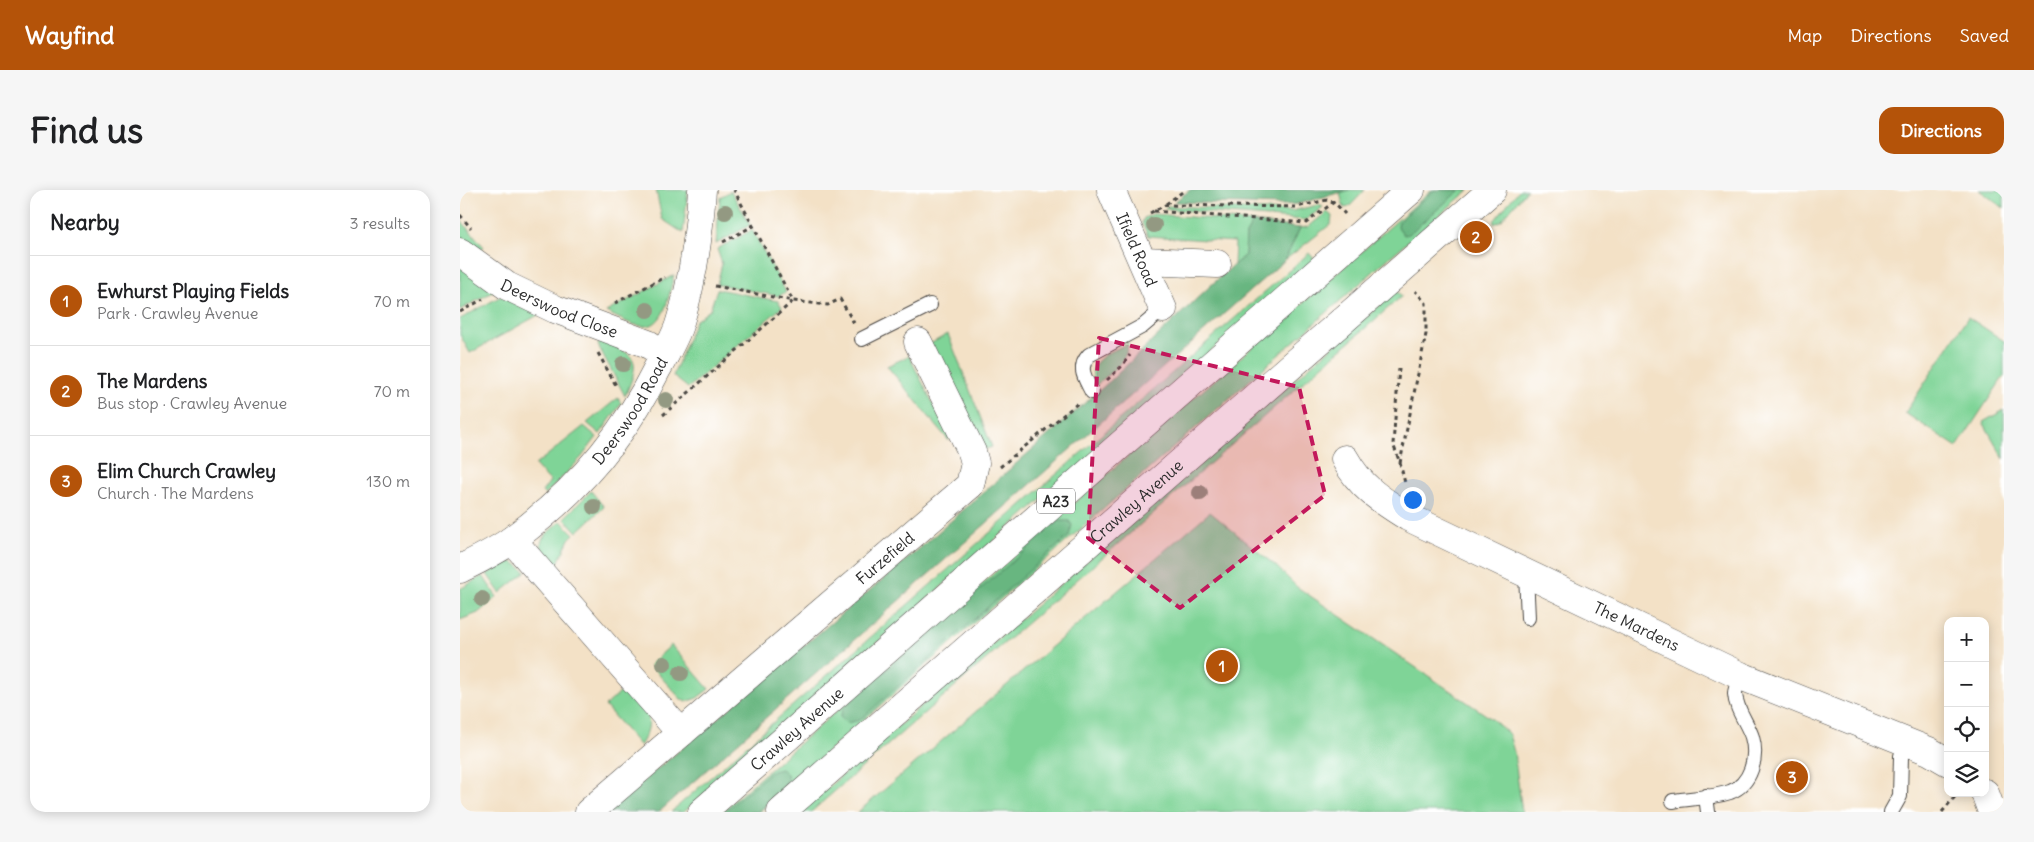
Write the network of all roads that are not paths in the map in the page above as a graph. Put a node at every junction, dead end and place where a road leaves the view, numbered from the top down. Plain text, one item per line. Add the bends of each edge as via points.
1 (702, 190) edge
2 (1111, 190) edge
3 (1410, 190) edge
4 (1492, 190) edge
5 (460, 252) edge
6 (1143, 261) junction
7 (1217, 264) dead end
8 (930, 306) dead end
9 (1163, 309) joint
10 (905, 318) junction
11 (862, 339) road end
12 (918, 342) joint
13 (665, 355) junction
14 (1092, 392) road end
15 (1345, 459) dead end
16 (512, 540) junction
17 (460, 569) edge
18 (1526, 574) junction
19 (1528, 618) dead end
20 (1741, 676) junction
21 (681, 732) junction
22 (1907, 742) junction
23 (1944, 760) edge
24 (1706, 796) junction
25 (1986, 797) edge
26 (1673, 801) dead end
27 (589, 812) edge
28 (702, 812) edge
29 (780, 812) edge
30 (1708, 812) edge
31 (1891, 812) edge
32 (1992, 812) edge

1 - 13 street, Deerswood Road via 693,262 678,327
2 - 6 street, Ifield Road
3 - 28 street, Crawley Avenue / A23
4 - 29 street, Crawley Avenue
5 - 13 street, Deerswood Close via 507,286 582,320 648,344
6 - 7 street
6 - 9 street, Ifield Road
8 - 10 lane
9 - 14 lane via 1143,326 1084,360 1082,372
10 - 11 lane
10 - 12 lane
12 - 21 street, Furzefield via 967,440 975,463 970,484
13 - 16 street, Deerswood Road via 633,414 613,442 568,492
15 - 18 street, The Mardens via 1366,488 1408,517
16 - 17 street, Deerswood Road
16 - 21 street
18 - 19 lane
18 - 20 street, The Mardens
20 - 22 street, The Mardens
20 - 24 lane via 1735,691 1736,701 1752,738 1752,767 1741,786 1730,792
21 - 27 street, Furzefield
22 - 23 street, The Mardens
22 - 31 lane via 1901,756 1900,796
24 - 26 lane
24 - 30 lane
25 - 32 street

